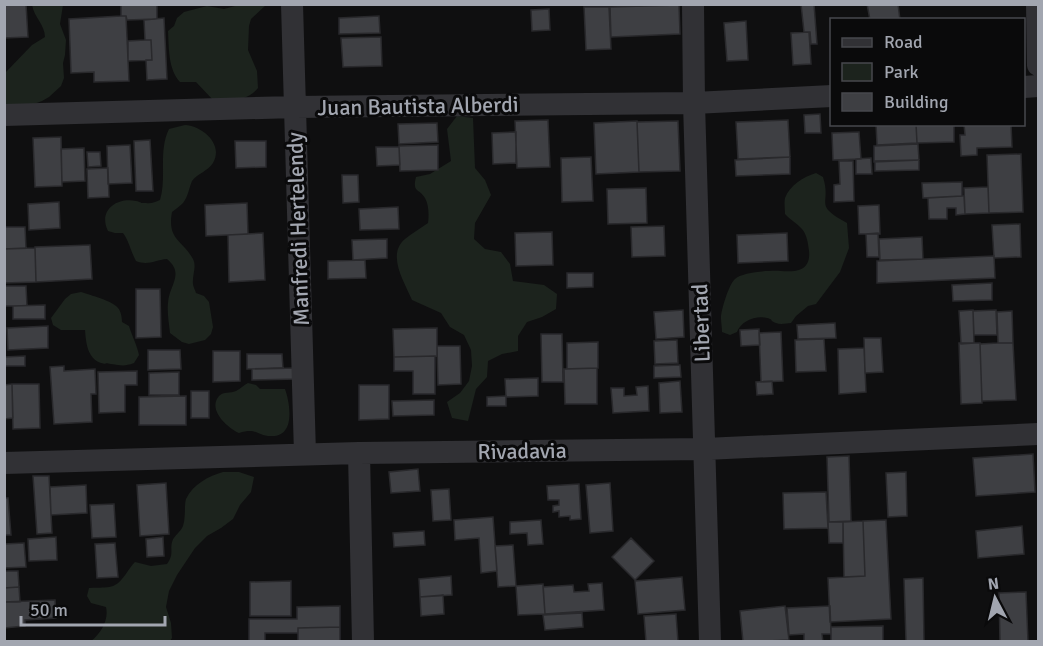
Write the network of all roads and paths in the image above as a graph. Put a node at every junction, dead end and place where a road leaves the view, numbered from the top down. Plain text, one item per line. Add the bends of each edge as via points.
1 (292, 4) edge
2 (693, 4) edge
3 (1037, 4) edge
4 (1038, 65) edge
5 (830, 96) edge
6 (694, 103) junction
7 (295, 107) junction
8 (4, 115) edge
9 (1038, 434) edge
10 (705, 449) junction
11 (359, 453) junction
12 (305, 454) junction
13 (4, 463) edge
14 (363, 642) edge
15 (710, 642) edge

1 - 7 street, Manfredi Hertelendy
2 - 6 street, Libertad
3 - 4 street
5 - 6 street, Juan Bautista Alberdi
6 - 7 street, Juan Bautista Alberdi
6 - 10 street, Libertad
7 - 8 street, Juan Bautista Alberdi
7 - 12 street, Manfredi Hertelendy
9 - 10 street, Rivadavia
10 - 11 street, Rivadavia
10 - 15 street, Libertad
11 - 12 street, Rivadavia
11 - 14 street
12 - 13 street, Rivadavia

